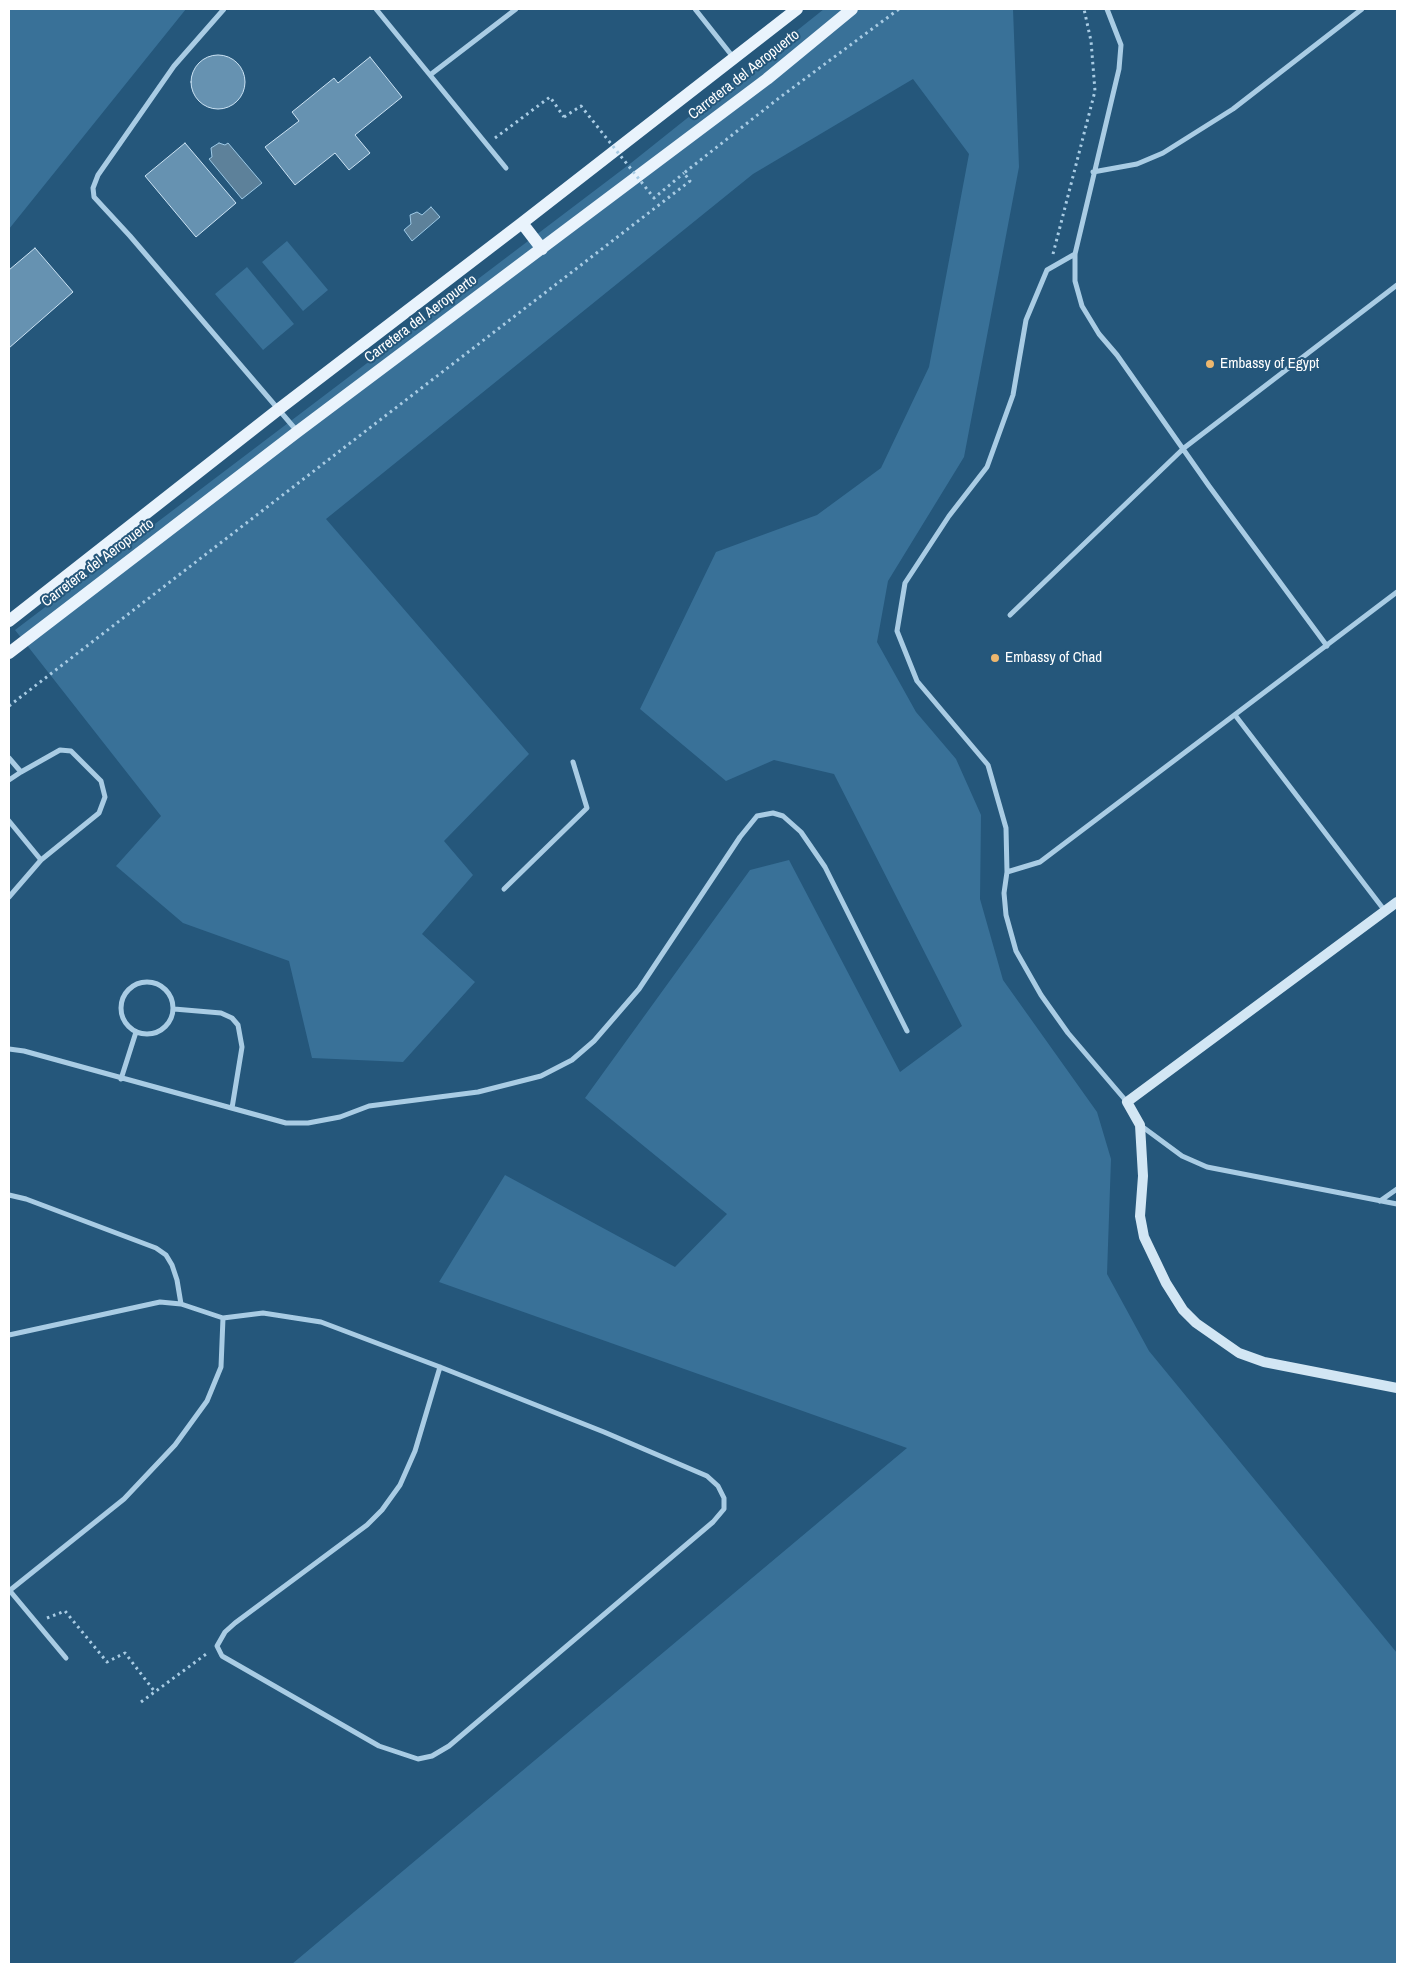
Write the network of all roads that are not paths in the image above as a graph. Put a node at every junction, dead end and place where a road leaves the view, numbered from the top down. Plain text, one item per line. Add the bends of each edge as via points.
1 (224, 9) edge
2 (376, 9) edge
3 (516, 9) edge
4 (696, 9) edge
5 (797, 9) edge
6 (852, 9) edge
7 (1107, 9) edge
8 (1362, 9) edge
9 (735, 59) junction
10 (430, 75) junction
11 (506, 168) dead end
12 (1094, 172) junction
13 (522, 223) junction
14 (542, 249) junction
15 (1075, 254) junction
16 (1397, 285) edge
17 (278, 409) junction
18 (297, 432) junction
19 (1184, 448) junction
20 (1397, 592) edge
21 (1010, 615) dead end
22 (9, 621) edge
23 (1327, 646) junction
24 (9, 653) edge
25 (1235, 715) junction
26 (9, 758) edge
27 (573, 762) dead end
28 (21, 772) junction
29 (9, 780) edge
30 (9, 821) edge
31 (41, 860) junction
32 (1007, 872) junction
33 (504, 889) dead end
34 (9, 897) edge
35 (1397, 902) edge
36 (1385, 911) junction
37 (174, 1009) junction
38 (907, 1031) dead end
39 (136, 1032) junction
40 (9, 1049) edge
41 (121, 1079) junction
42 (1127, 1102) junction
43 (232, 1108) junction
44 (1140, 1125) junction
45 (1397, 1189) edge
46 (9, 1195) edge
47 (1380, 1200) junction
48 (1397, 1204) edge
49 (181, 1304) junction
50 (223, 1318) junction
51 (9, 1335) edge
52 (440, 1367) junction
53 (1397, 1388) edge
54 (9, 1591) edge
55 (66, 1658) dead end

1 - 17 street via 174,66 98,175 93,188 94,197
2 - 10 street
3 - 10 street
4 - 9 street
5 - 9 main road, Carretera del Aeropuerto
6 - 14 main road, Carretera del Aeropuerto via 767,79
7 - 12 street via 1121,45 1119,69
8 - 12 street via 1233,110 1163,153 1137,164
9 - 13 main road, Carretera del Aeropuerto
10 - 11 street
12 - 15 street
13 - 14 main road
13 - 17 main road, Carretera del Aeropuerto
14 - 18 main road, Carretera del Aeropuerto
15 - 19 street via 1075,281 1082,306 1099,334
15 - 32 street via 1047,270 1026,320 1012,395 987,467 948,516 905,582 897,632 917,680 988,765 1006,828
16 - 19 street
17 - 18 street
17 - 22 main road, Carretera del Aeropuerto
18 - 24 main road, Carretera del Aeropuerto
19 - 21 street
19 - 23 street
20 - 23 street
23 - 25 street
25 - 32 street via 1040,862
25 - 36 street
26 - 28 street
27 - 33 street via 587,808
28 - 29 street
28 - 31 street via 60,750 71,751 100,781 105,798 99,813
30 - 31 street
31 - 34 street
32 - 42 street via 1005,908 1016,951 1068,1033
35 - 36 street
36 - 42 street
37 - 39 street via 168,1025 161,1031 153,1034
37 - 39 street via 169,993 155,983 130,988 121,1003 121,1012
37 - 43 street via 221,1013 238,1025 242,1048
38 - 43 street via 825,867 801,832 783,816 773,813 757,816 639,988 594,1041 572,1060 541,1076 478,1092 369,1106 340,1117 308,1123 286,1124
39 - 41 street
40 - 41 street
41 - 43 street
42 - 44 street
44 - 47 street via 1182,1156 1207,1167
44 - 53 street via 1143,1176 1140,1216 1144,1237 1183,1310 1239,1353 1264,1362
45 - 47 street
46 - 49 street via 156,1248 172,1265
47 - 48 street
49 - 50 street
49 - 51 street via 160,1302
50 - 52 street via 263,1313 321,1322
50 - 54 street via 221,1366 207,1401 175,1445 124,1499
52 - 52 street via 707,1476 718,1486 724,1498 724,1509 706,1529 449,1746 418,1760 379,1746 231,1662 222,1656 217,1646 235,1623 367,1525 382,1510 400,1485 415,1452
54 - 55 street

